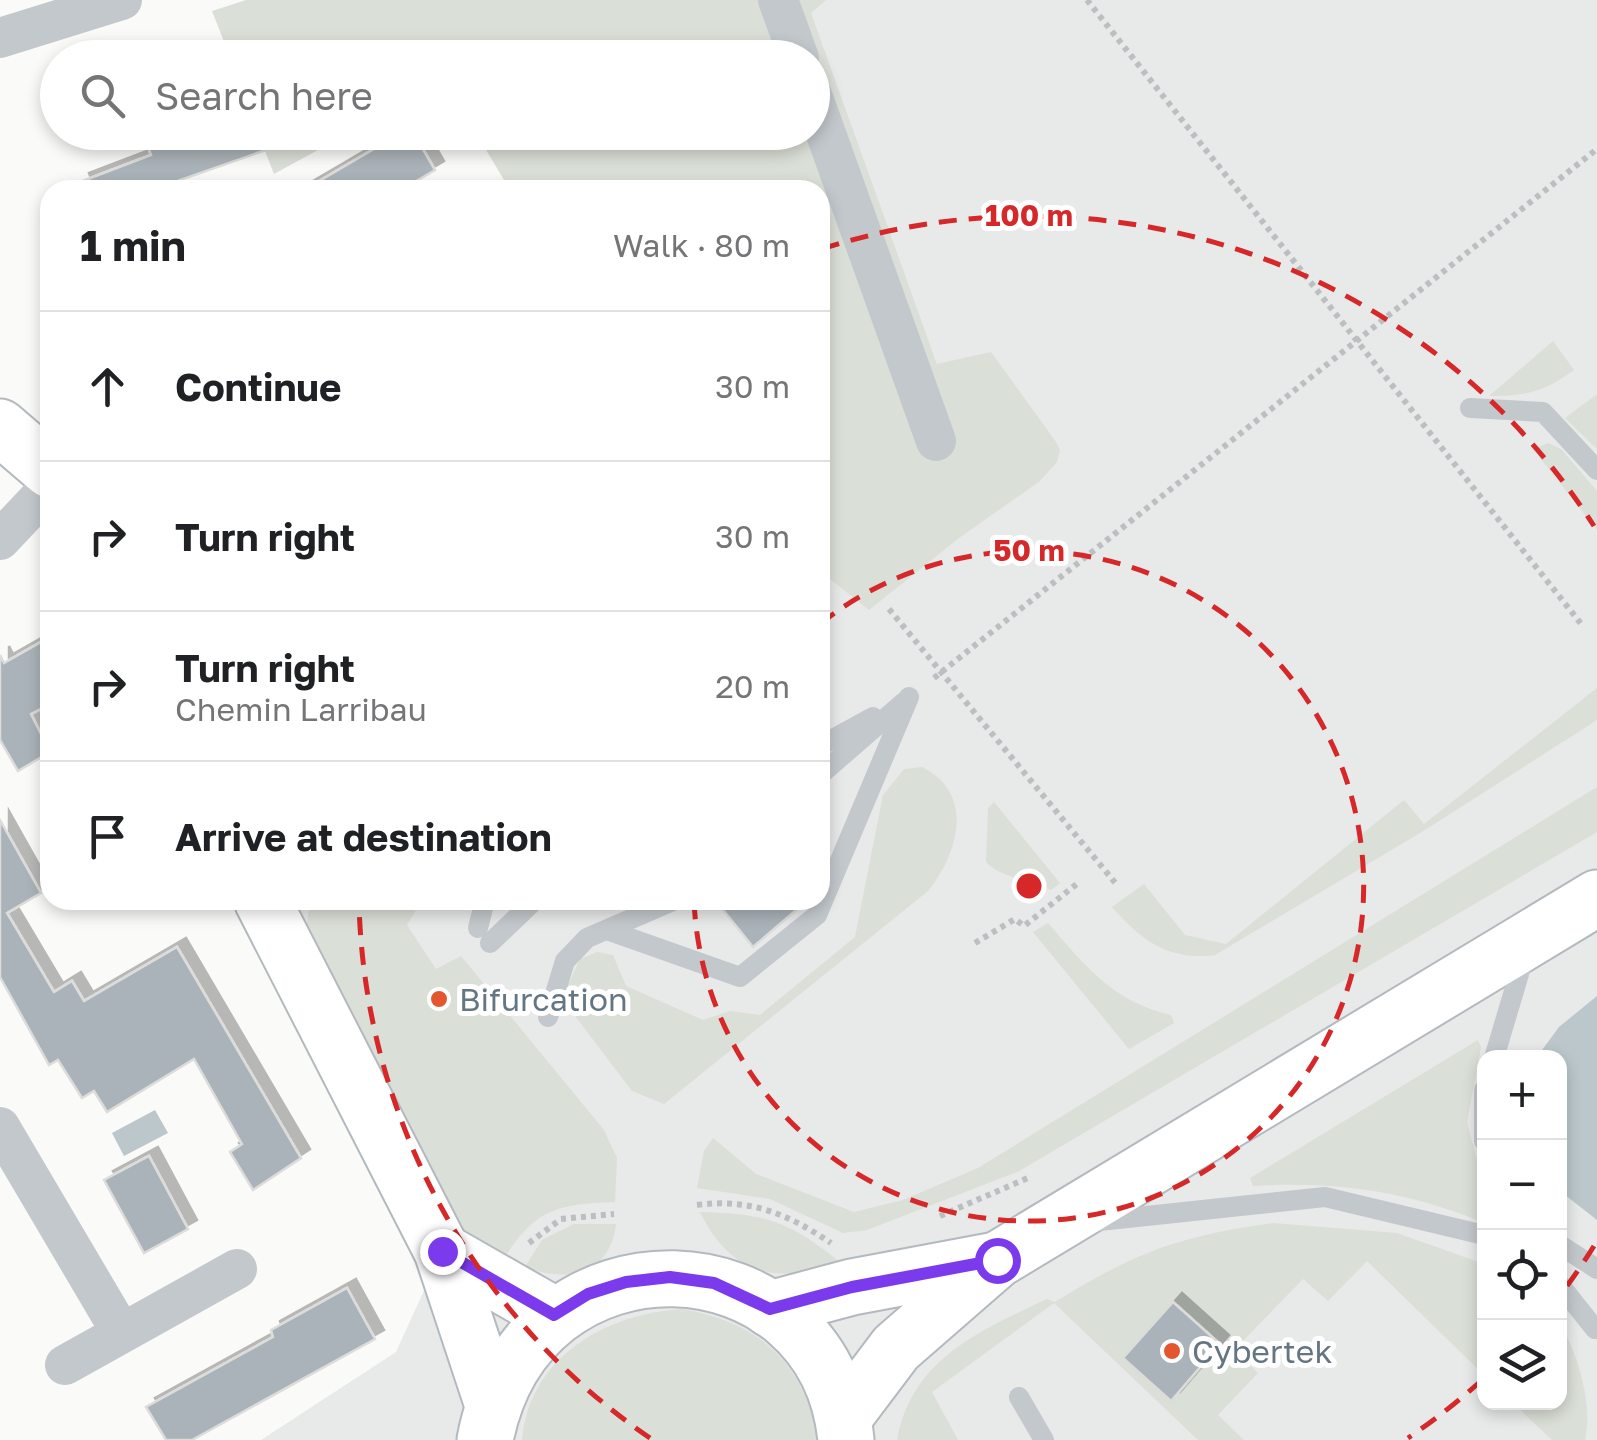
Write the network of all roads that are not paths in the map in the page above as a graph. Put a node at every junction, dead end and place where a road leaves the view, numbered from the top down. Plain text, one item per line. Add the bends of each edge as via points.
1 (122, 0) edge
2 (778, 0) edge
3 (0, 38) edge
4 (792, 40) edge
5 (830, 145) edge
6 (1470, 408) dead end
7 (0, 427) edge
8 (936, 441) dead end
9 (40, 461) edge
10 (1597, 470) edge
11 (40, 498) edge
12 (0, 540) edge
13 (910, 697) junction
14 (830, 741) edge
15 (830, 765) edge
16 (830, 885) edge
17 (1597, 898) edge
18 (267, 910) edge
19 (485, 910) edge
20 (520, 910) edge
21 (652, 910) edge
22 (819, 910) edge
23 (607, 930) junction
24 (1529, 940) junction
25 (548, 1016) dead end
26 (1496, 1050) edge
27 (0, 1127) edge
28 (1048, 1226) junction
29 (1477, 1233) edge
30 (1567, 1250) edge
31 (442, 1251) junction
32 (997, 1260) junction
33 (237, 1269) dead end
34 (1597, 1269) edge
35 (1567, 1292) edge
36 (770, 1309) junction
37 (554, 1315) junction
38 (1596, 1325) edge
39 (121, 1332) junction
40 (65, 1364) dead end
41 (1019, 1397) dead end
42 (488, 1421) edge
43 (845, 1428) edge
44 (1044, 1440) edge

1 - 3 street
2 - 4 street
5 - 8 street
6 - 10 lane via 1543,412
7 - 9 main road
11 - 12 street
13 - 14 lane
13 - 15 lane
13 - 16 lane
17 - 24 main road
18 - 31 main road
19 - 20 lane via 484,935
21 - 23 lane
22 - 23 lane via 740,977
23 - 25 lane via 587,938 564,961
24 - 26 lane
24 - 28 main road
27 - 39 street
28 - 29 lane via 1325,1197
28 - 32 main road
30 - 34 lane
31 - 37 main road
31 - 42 main road
32 - 36 main road
32 - 43 main road via 896,1348
33 - 39 street
35 - 38 lane
36 - 37 main road via 714,1283 670,1277 588,1294
36 - 43 main road via 820,1363
37 - 42 main road via 518,1354
39 - 40 street
41 - 44 lane

